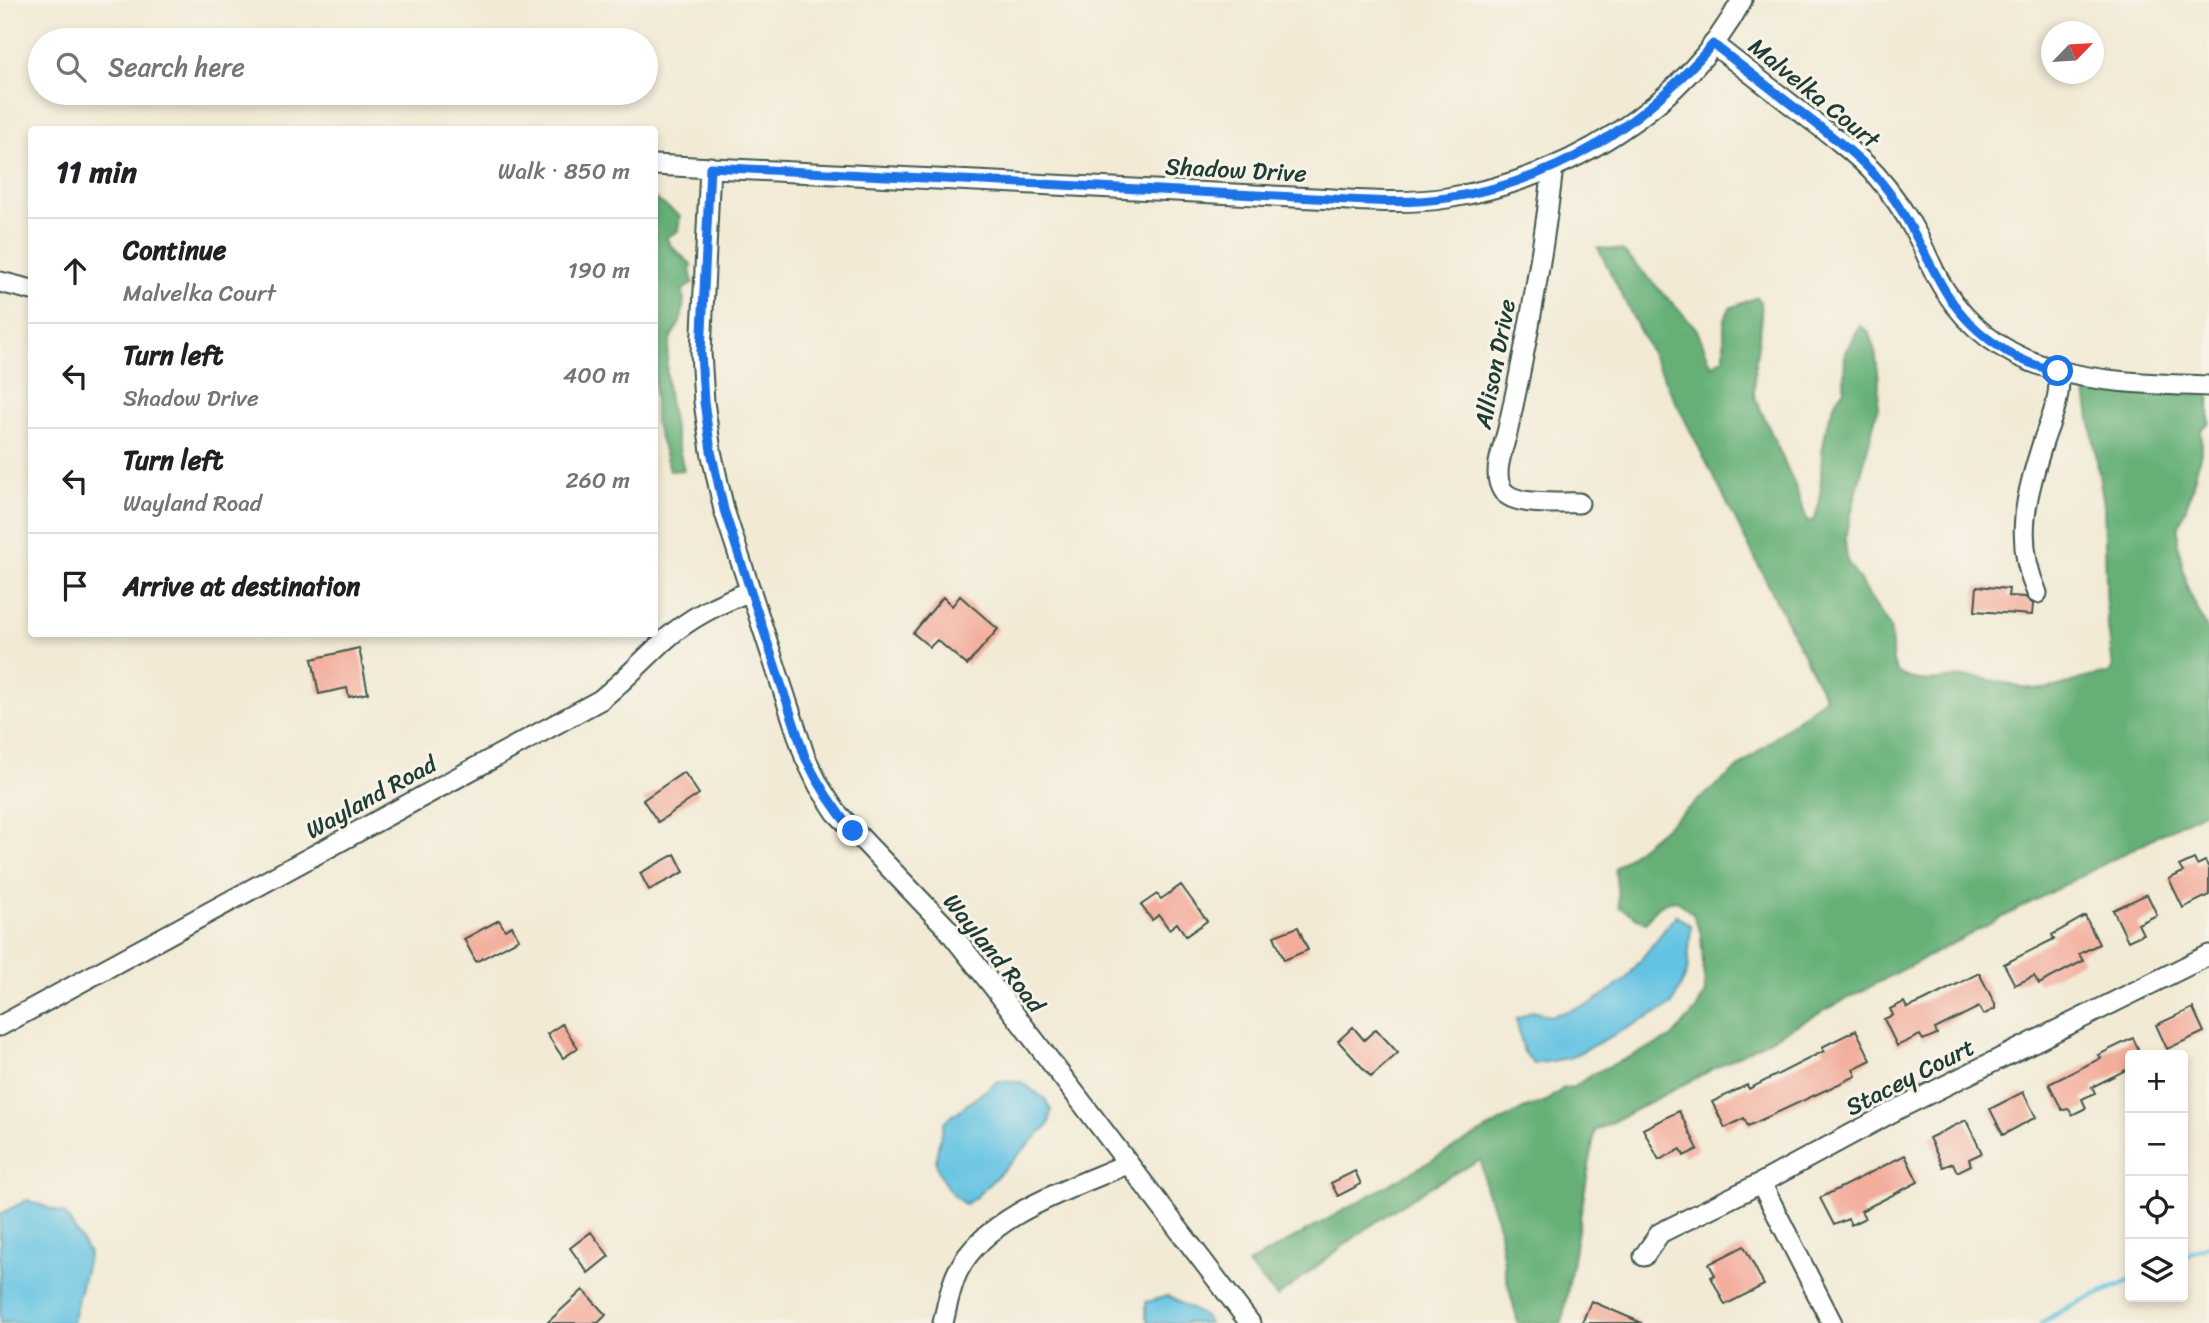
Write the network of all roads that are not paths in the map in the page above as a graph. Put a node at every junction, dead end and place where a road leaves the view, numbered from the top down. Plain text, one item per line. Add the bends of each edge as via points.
1 (1742, 0) edge
2 (1713, 44) junction
3 (658, 165) edge
4 (710, 167) junction
5 (1553, 167) junction
6 (0, 282) edge
7 (28, 289) edge
8 (2058, 371) junction
9 (2209, 386) edge
10 (1579, 503) dead end
11 (751, 591) junction
12 (2037, 593) dead end
13 (2209, 955) edge
14 (0, 1026) edge
15 (1127, 1164) junction
16 (1761, 1183) junction
17 (1644, 1256) dead end
18 (943, 1323) edge
19 (1250, 1323) edge
20 (1832, 1323) edge

1 - 2 street, Shadow Drive
2 - 5 street, Shadow Drive via 1684,77 1622,130
2 - 8 street, Malvelka Court via 1850,150 1875,175 1916,232 1945,291 1984,336 2036,366
3 - 4 street, Shadow Drive
4 - 5 street, Shadow Drive via 1405,201 1478,192
4 - 11 street, Wayland Road via 701,352 704,402 724,510
5 - 10 street, Allison Drive via 1520,369 1497,475 1505,493 1518,501
6 - 7 street
8 - 9 street, Malvelka Court via 2103,379
8 - 12 street via 2058,399 2025,508 2024,550
11 - 14 street, Wayland Road via 686,624 600,700
11 - 15 street, Wayland Road via 805,757 824,794 984,974
13 - 16 street, Stacey Court via 1898,1109
15 - 18 street via 1024,1210 983,1238 958,1271
15 - 19 street, Wayland Road
16 - 17 street, Stacey Court via 1660,1233
16 - 20 street

